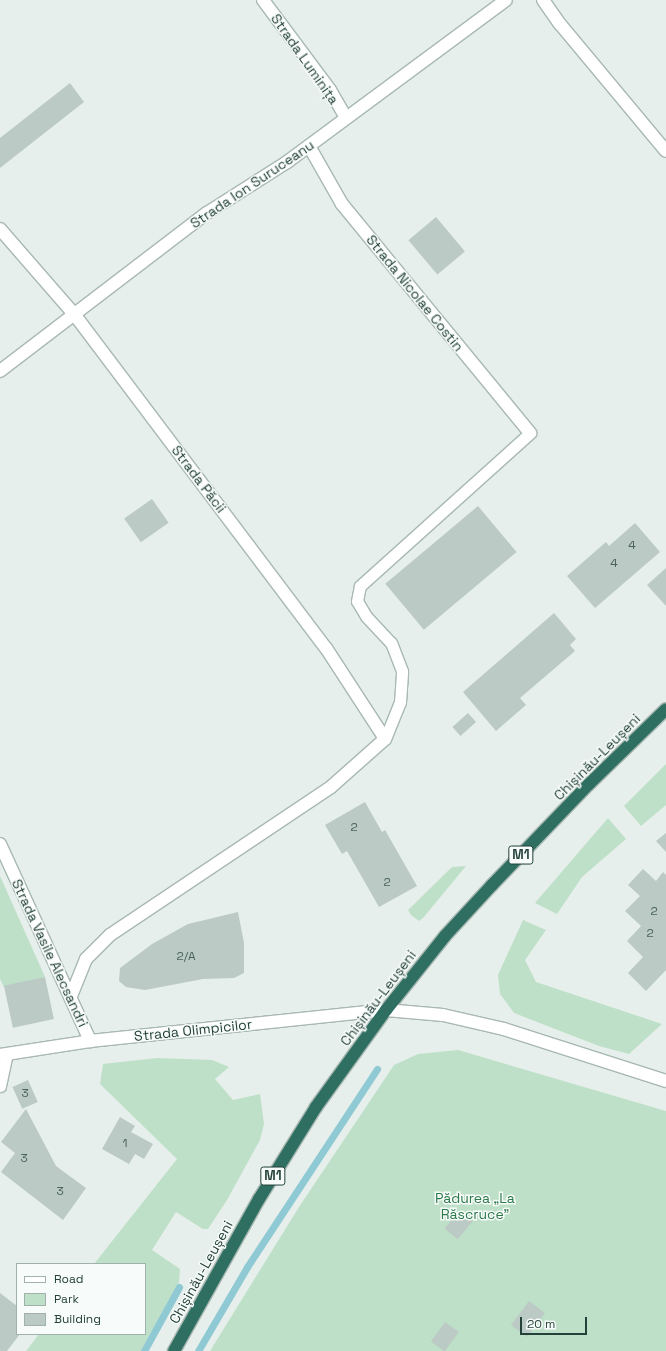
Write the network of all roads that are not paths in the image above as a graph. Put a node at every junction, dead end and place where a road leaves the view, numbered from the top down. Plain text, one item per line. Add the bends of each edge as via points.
1 (263, 0) edge
2 (506, 0) edge
3 (543, 0) edge
4 (346, 118) junction
5 (309, 146) junction
6 (666, 151) edge
7 (0, 229) edge
8 (74, 314) junction
9 (0, 371) edge
10 (530, 433) joint
11 (666, 710) edge
12 (385, 739) junction
13 (0, 844) edge
14 (71, 996) junction
15 (386, 1010) junction
16 (90, 1041) junction
17 (3, 1054) edge
18 (666, 1081) edge
19 (0, 1086) edge
20 (174, 1351) edge

1 - 4 street, Strada Luminița via 330,90
2 - 4 street, Strada Ion Suruceanu
3 - 6 street
4 - 5 street, Strada Ion Suruceanu
5 - 8 street, Strada Ion Suruceanu via 207,213
5 - 10 street, Strada Nicolae Costin via 342,204
7 - 8 street, Strada Păcii
8 - 9 street, Strada Ion Suruceanu
8 - 12 street, Strada Păcii via 326,648
10 - 12 lane via 360,586 357,601 366,616 390,643 402,671 400,702
11 - 15 highway, Chișinău-Leușeni / M1 via 589,784 445,936
12 - 14 street via 331,787 110,935 86,959
13 - 14 street, Strada Vasile Alecsandri
14 - 16 street, Strada Vasile Alecsandri
15 - 16 street, Strada Olimpicilor
15 - 18 street, Strada Olimpicilor via 443,1015 504,1029
15 - 20 highway, Chișinău-Leușeni / M1 via 316,1108 255,1206
16 - 17 street, Strada Olimpicilor
17 - 19 lane

